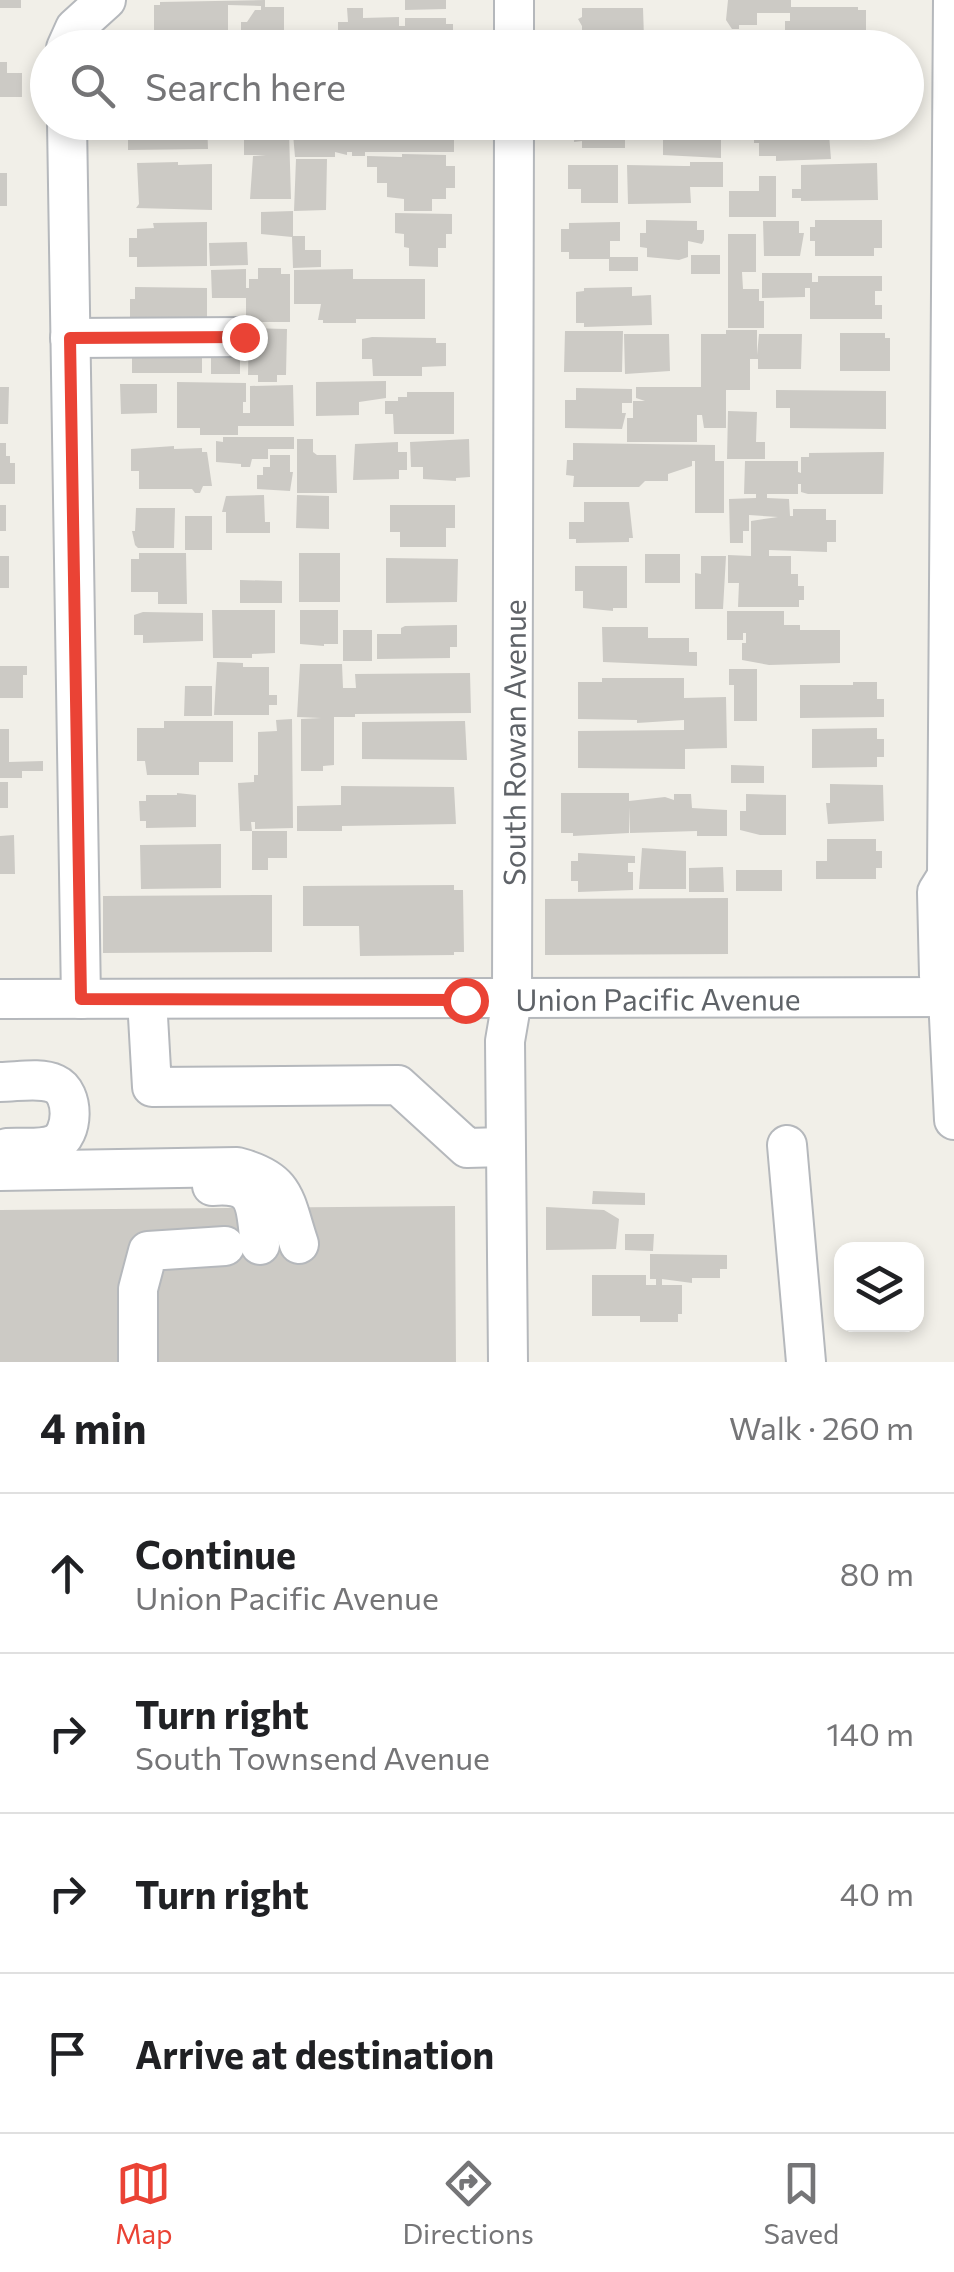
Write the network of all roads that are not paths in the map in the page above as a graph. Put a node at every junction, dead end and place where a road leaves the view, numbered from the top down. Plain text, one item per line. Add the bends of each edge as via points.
1 (106, 0) edge
2 (514, 0) edge
3 (952, 0) edge
4 (953, 11) edge
5 (74, 30) edge
6 (514, 30) edge
7 (67, 140) edge
8 (514, 140) edge
9 (954, 254) edge
10 (244, 337) dead end
11 (70, 338) junction
12 (950, 884) edge
13 (952, 992) edge
14 (81, 999) junction
15 (147, 999) junction
16 (0, 1000) edge
17 (512, 1000) junction
18 (0, 1082) edge
19 (954, 1120) edge
20 (787, 1145) dead end
21 (504, 1146) junction
22 (0, 1148) edge
23 (0, 1171) edge
24 (0, 1188) edge
25 (299, 1244) dead end
26 (138, 1362) edge
27 (508, 1362) edge
28 (806, 1362) edge

1 - 5 street
2 - 6 street
3 - 4 street
4 - 9 street
7 - 11 street
8 - 17 street, South Rowan Avenue
9 - 12 street
10 - 11 street
11 - 14 street
12 - 13 street via 937,892 938,976
13 - 17 street, Union Pacific Avenue
13 - 19 street
14 - 15 street, Union Pacific Avenue
14 - 16 street, Union Pacific Avenue
15 - 17 street, Union Pacific Avenue
15 - 21 street via 152,1087 398,1085 467,1148
17 - 21 street, South Rowan Avenue
18 - 22 street via 59,1085 69,1116 68,1132 54,1146
20 - 28 street
21 - 27 street, South Rowan Avenue
23 - 25 street via 237,1167 265,1175 282,1192
24 - 26 street via 245,1188 254,1201 242,1246 148,1251 138,1289

